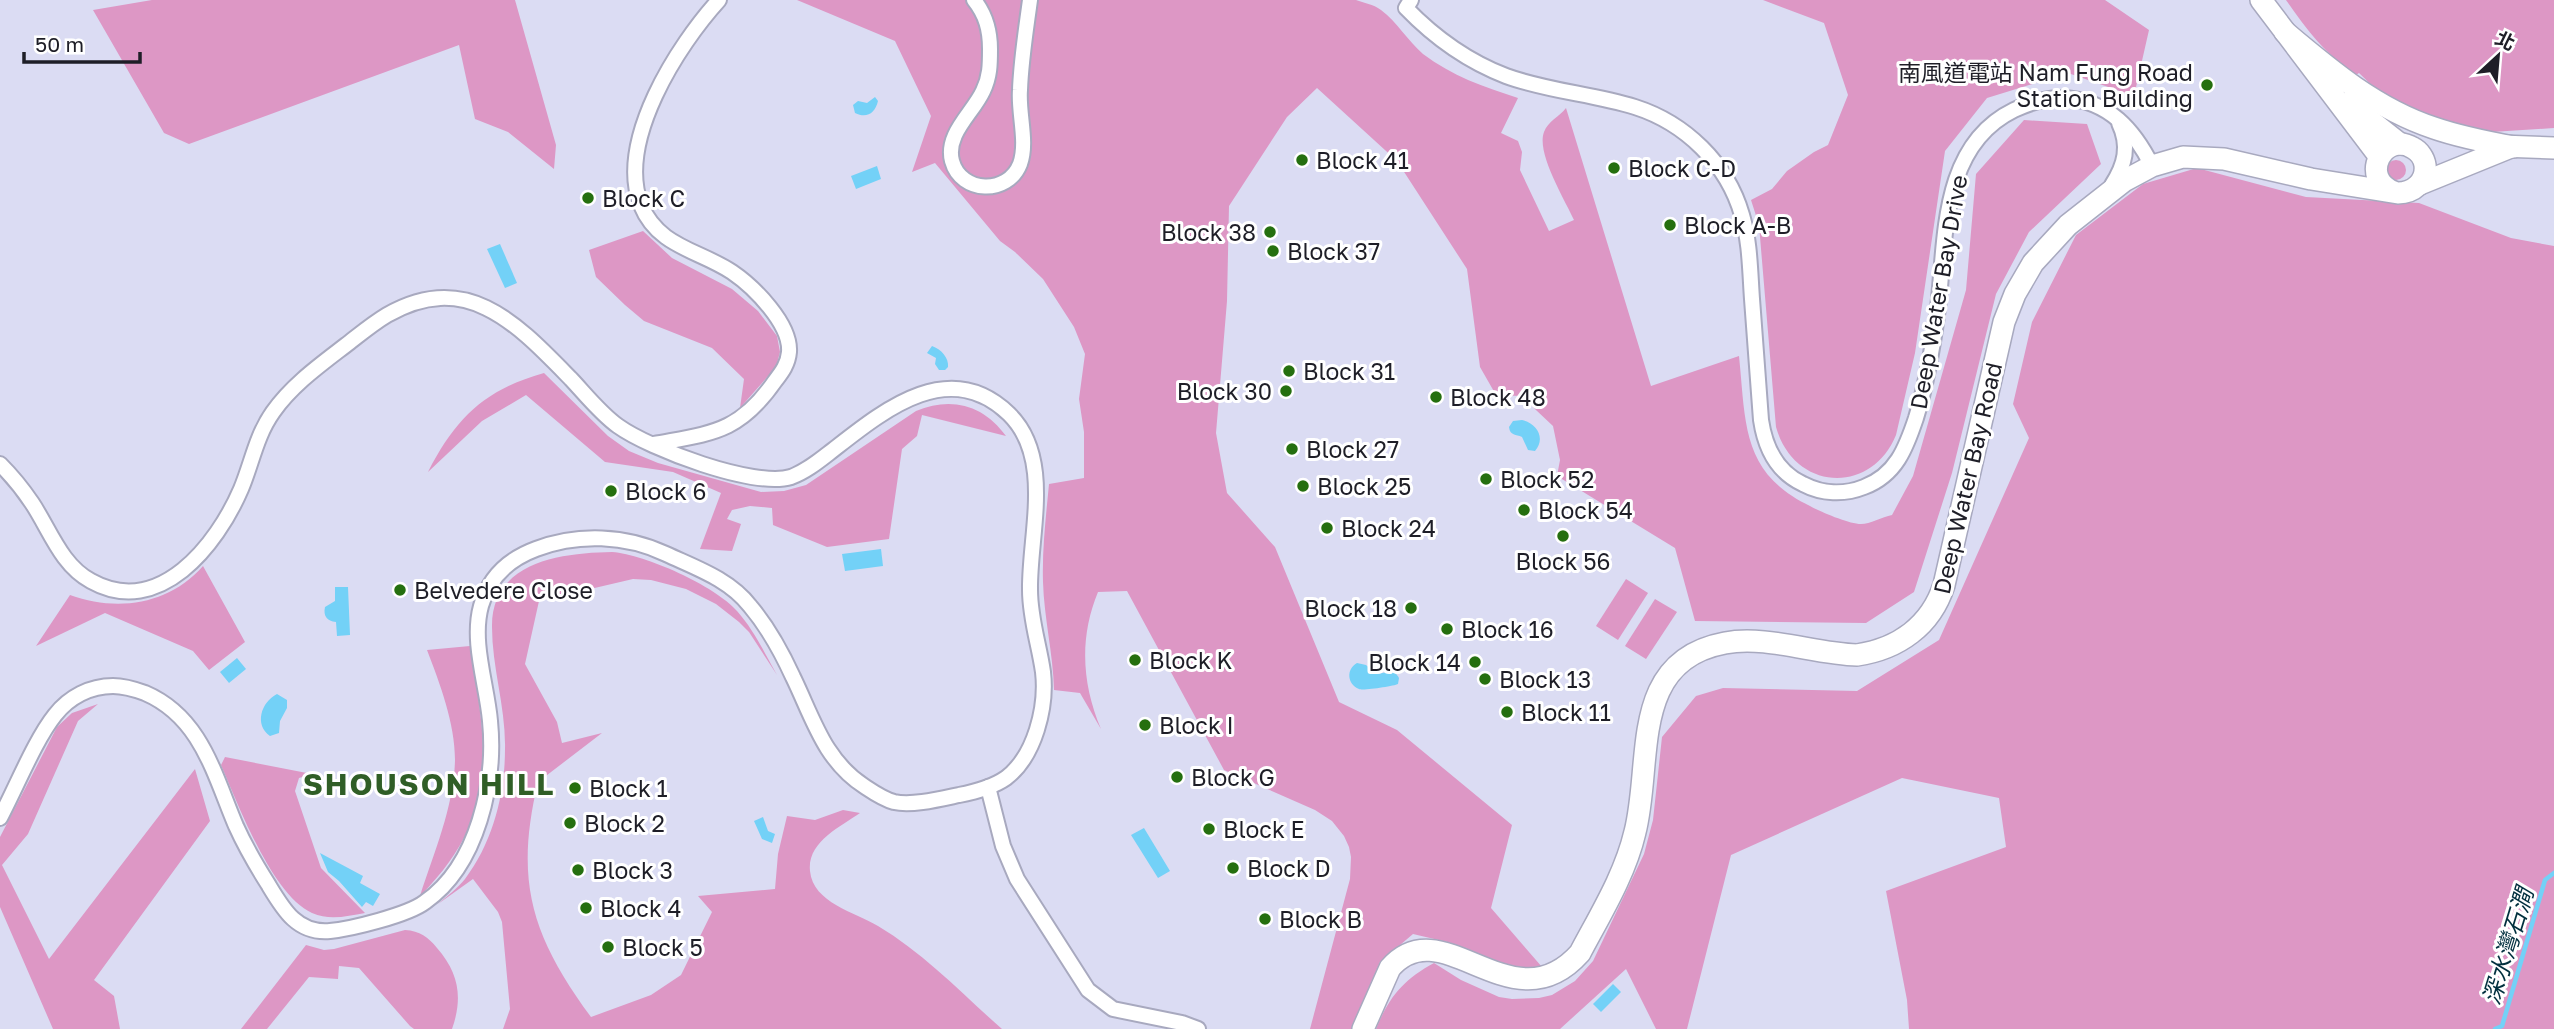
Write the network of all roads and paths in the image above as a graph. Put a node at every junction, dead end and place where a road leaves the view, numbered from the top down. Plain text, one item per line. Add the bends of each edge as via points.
1 (719, 0) edge
2 (974, 0) edge
3 (1030, 0) edge
4 (2261, 0) edge
5 (1405, 3) edge
6 (2285, 32) junction
7 (2330, 89) junction
8 (2113, 114) junction
9 (2404, 145) junction
10 (2513, 147) junction
11 (2554, 148) edge
12 (2378, 159) junction
13 (2152, 166) junction
14 (2311, 180) junction
15 (2420, 184) junction
16 (2393, 192) junction
17 (2105, 195) junction
18 (653, 444) junction
19 (0, 464) edge
20 (988, 787) junction
21 (0, 818) edge
22 (1198, 1029) edge
23 (1363, 1029) edge

1 - 18 street via 689,37 656,95 637,155 636,186 642,208 664,236 730,271 763,300 786,335 789,355 762,400 737,422 712,433
2 - 3 street via 989,32 989,72 979,99 952,140 951,158 964,180 989,187 1006,181 1021,159 1019,91
4 - 6 street
5 - 8 street, Deep Water Bay Drive via 1452,49 1489,69 1650,112 1682,130 1709,154 1736,197 1746,230 1766,443 1794,480 1826,492 1850,492 1872,484 1891,470 1904,450 1934,342 1951,196 1961,164 1976,140 2006,114 2039,101 2077,100
6 - 7 street
6 - 10 street via 2330,71 2397,112 2432,128
7 - 9 street
7 - 12 street
8 - 13 street, Deep Water Bay Drive via 2131,131
8 - 17 street via 2126,149 2123,167
9 - 10 street
9 - 12 street via 2391,146
9 - 15 street via 2416,150 2424,162
10 - 11 street
10 - 15 street
12 - 14 street, Deep Water Bay Road via 2356,175
12 - 16 street via 2379,180
13 - 14 street, Deep Water Bay Road via 2183,157 2211,157
13 - 17 street, Deep Water Bay Road
14 - 16 street, Deep Water Bay Road
15 - 16 street via 2408,192
17 - 23 street, Deep Water Bay Road via 2049,244 2015,295 2001,336 1944,585 1922,624 1899,642 1872,653 1740,641 1691,655 1656,695 1630,849 1574,962 1547,981 1514,985 1441,954 1411,952 1390,968
18 - 19 street via 615,425 502,316 473,301 445,296 417,302 380,320 286,396 262,430 241,489 221,526 189,565 159,586 122,591 98,585 78,572 26,494
18 - 20 street via 738,474 777,480 806,470 876,416 926,391 976,393 1009,414 1025,435 1033,460 1031,617 1044,700 1024,757 1010,776
20 - 21 street via 899,804 880,796 845,774 824,747 789,668 755,611 738,593 650,547 624,540 585,539 557,542 523,555 499,572 486,592 478,625 492,746 485,804 452,873 433,896 414,909 331,931 312,930 295,922 246,846 194,731 164,703 119,685 84,692 57,713
20 - 22 street via 1017,879 1088,990 1113,1009

